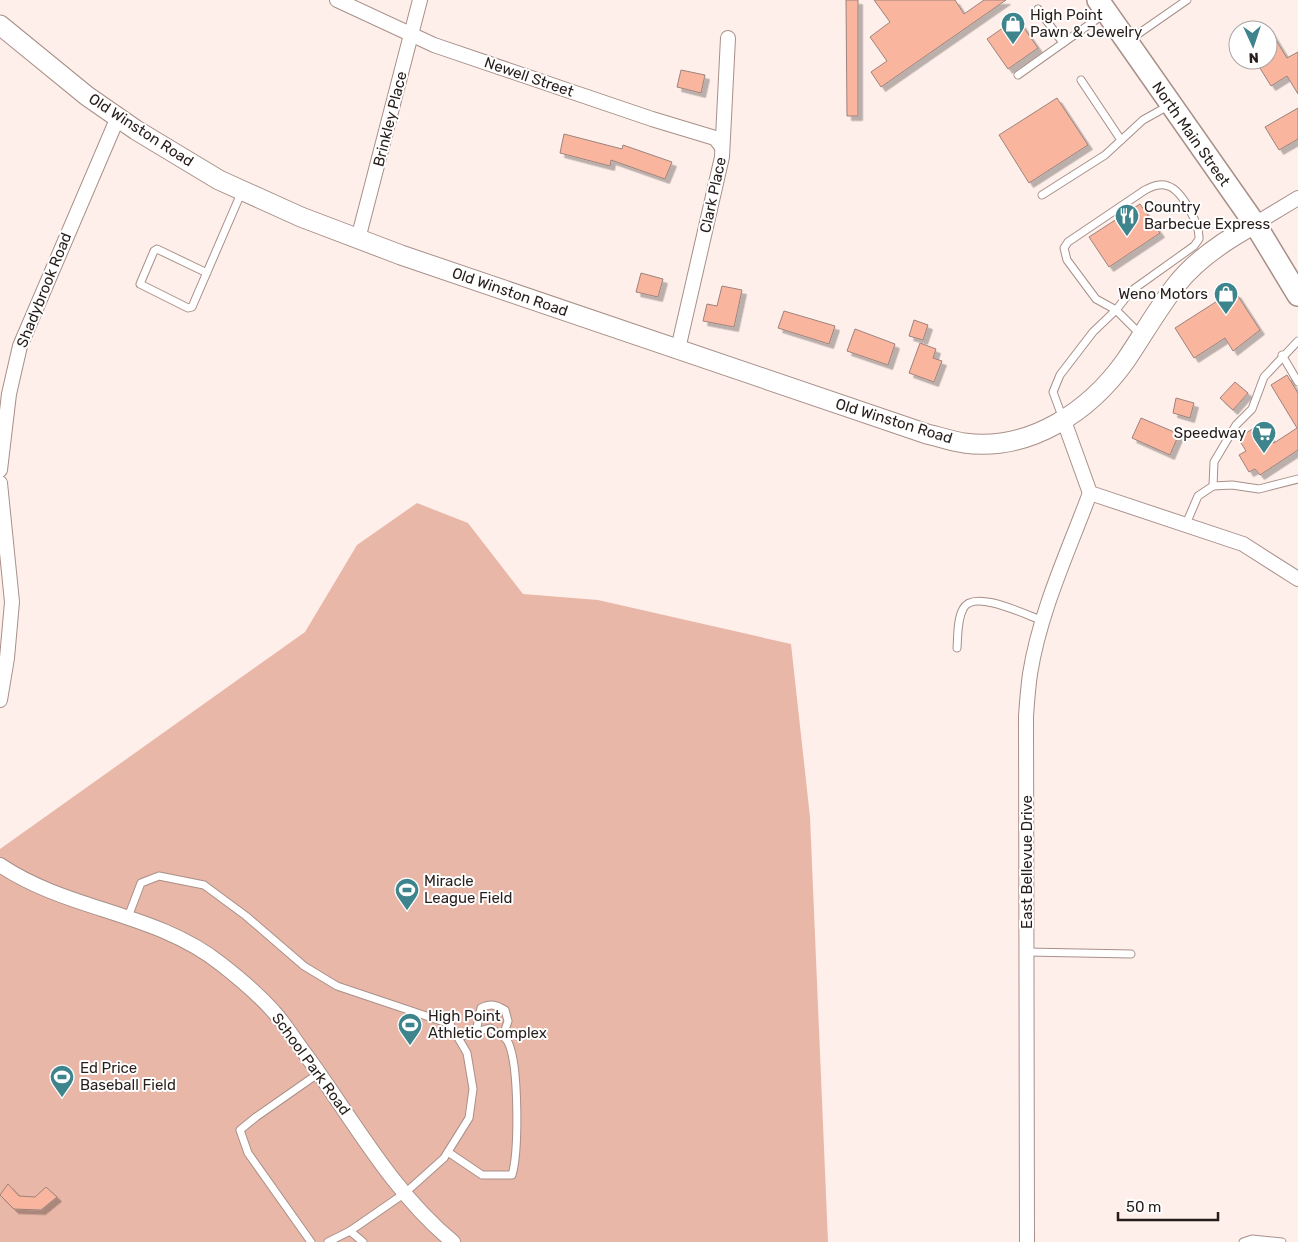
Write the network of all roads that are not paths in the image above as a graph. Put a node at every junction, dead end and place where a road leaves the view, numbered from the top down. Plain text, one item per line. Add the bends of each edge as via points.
1 (337, 0) edge
2 (420, 0) edge
3 (1187, 0) edge
4 (1102, 6) edge
5 (1038, 9) dead end
6 (0, 25) edge
7 (411, 34) junction
8 (728, 38) dead end
9 (1126, 41) junction
10 (1063, 43) junction
11 (1018, 75) dead end
12 (1082, 80) dead end
13 (1171, 105) junction
14 (118, 117) junction
15 (1121, 140) junction
16 (722, 147) junction
17 (242, 190) junction
18 (1042, 195) dead end
19 (1298, 198) edge
20 (1255, 224) junction
21 (358, 239) junction
22 (207, 273) junction
23 (1298, 295) edge
24 (1116, 310) junction
25 (1141, 336) junction
26 (1298, 341) edge
27 (678, 349) junction
28 (1282, 355) junction
29 (1298, 382) edge
30 (1064, 421) junction
31 (0, 470) edge
32 (1298, 480) edge
33 (0, 483) edge
34 (1213, 486) junction
35 (1090, 493) junction
36 (1186, 524) junction
37 (1298, 579) edge
38 (1043, 621) junction
39 (958, 648) dead end
40 (0, 700) edge
41 (0, 865) edge
42 (128, 917) junction
43 (1027, 952) junction
44 (1131, 954) dead end
45 (476, 1032) junction
46 (503, 1036) junction
47 (458, 1037) junction
48 (319, 1073) junction
49 (448, 1152) junction
50 (405, 1193) junction
51 (350, 1231) junction
52 (311, 1242) edge
53 (328, 1242) edge
54 (363, 1242) edge
55 (453, 1242) edge
56 (1028, 1242) edge
57 (1243, 1242) edge
58 (1282, 1242) edge

1 - 7 street, Newell Street
2 - 7 street, Brinkley Place
3 - 9 lane
4 - 9 main road, North Main Street
4 - 10 lane
5 - 10 lane
6 - 14 street, Old Winston Road via 51,68
7 - 16 street, Newell Street via 434,45 715,138
7 - 21 street, Brinkley Place
8 - 16 street, Clark Place
9 - 13 main road, North Main Street
10 - 11 lane
12 - 15 lane
13 - 15 lane via 1143,120
13 - 20 main road, North Main Street
14 - 17 street, Old Winston Road via 219,180
14 - 31 street, Shadybrook Road via 20,346 9,394
15 - 18 lane
16 - 27 street, Clark Place
17 - 21 street, Old Winston Road
17 - 22 lane
19 - 20 street
20 - 23 main road, North Main Street
20 - 25 street, Old Winston Road via 1232,237 1178,282
21 - 27 street, Old Winston Road
22 - 22 lane via 192,307 188,308 140,284 157,249
24 - 24 lane via 1131,291 1194,246 1199,239 1196,220 1174,188 1161,185 1145,190 1068,242 1064,248 1067,260 1096,299
24 - 25 lane
24 - 30 lane via 1093,332 1055,383 1054,400
25 - 30 street, Old Winston Road via 1093,400
26 - 28 lane
27 - 30 street, Old Winston Road via 927,434 965,443 997,443
28 - 29 lane
28 - 34 lane via 1264,377 1252,409 1236,425 1214,462
30 - 35 street
32 - 34 lane via 1259,489
33 - 40 street via 12,602
34 - 36 lane via 1198,496
35 - 36 street
35 - 38 street, East Bellevue Drive
36 - 37 street via 1243,544
38 - 39 lane via 982,599 970,602 963,608
38 - 43 street, East Bellevue Drive via 1030,675 1026,716
41 - 42 street, School Park Road via 31,884
42 - 47 lane via 141,883 159,876 204,885 304,966 337,986 450,1024
42 - 48 street, School Park Road via 163,930 220,963 274,1012
43 - 44 lane
43 - 56 street, East Bellevue Drive
45 - 46 lane via 490,1028
45 - 46 lane via 482,1008 495,1005 505,1010 508,1020
45 - 47 lane
46 - 49 lane via 514,1061 517,1159 512,1175 482,1175
47 - 49 lane via 467,1053 473,1089 469,1118
48 - 50 street, School Park Road
48 - 52 lane via 240,1130 248,1153
49 - 50 lane
50 - 51 lane
50 - 55 street, School Park Road
51 - 53 lane
51 - 54 lane
57 - 58 lane via 1252,1239

